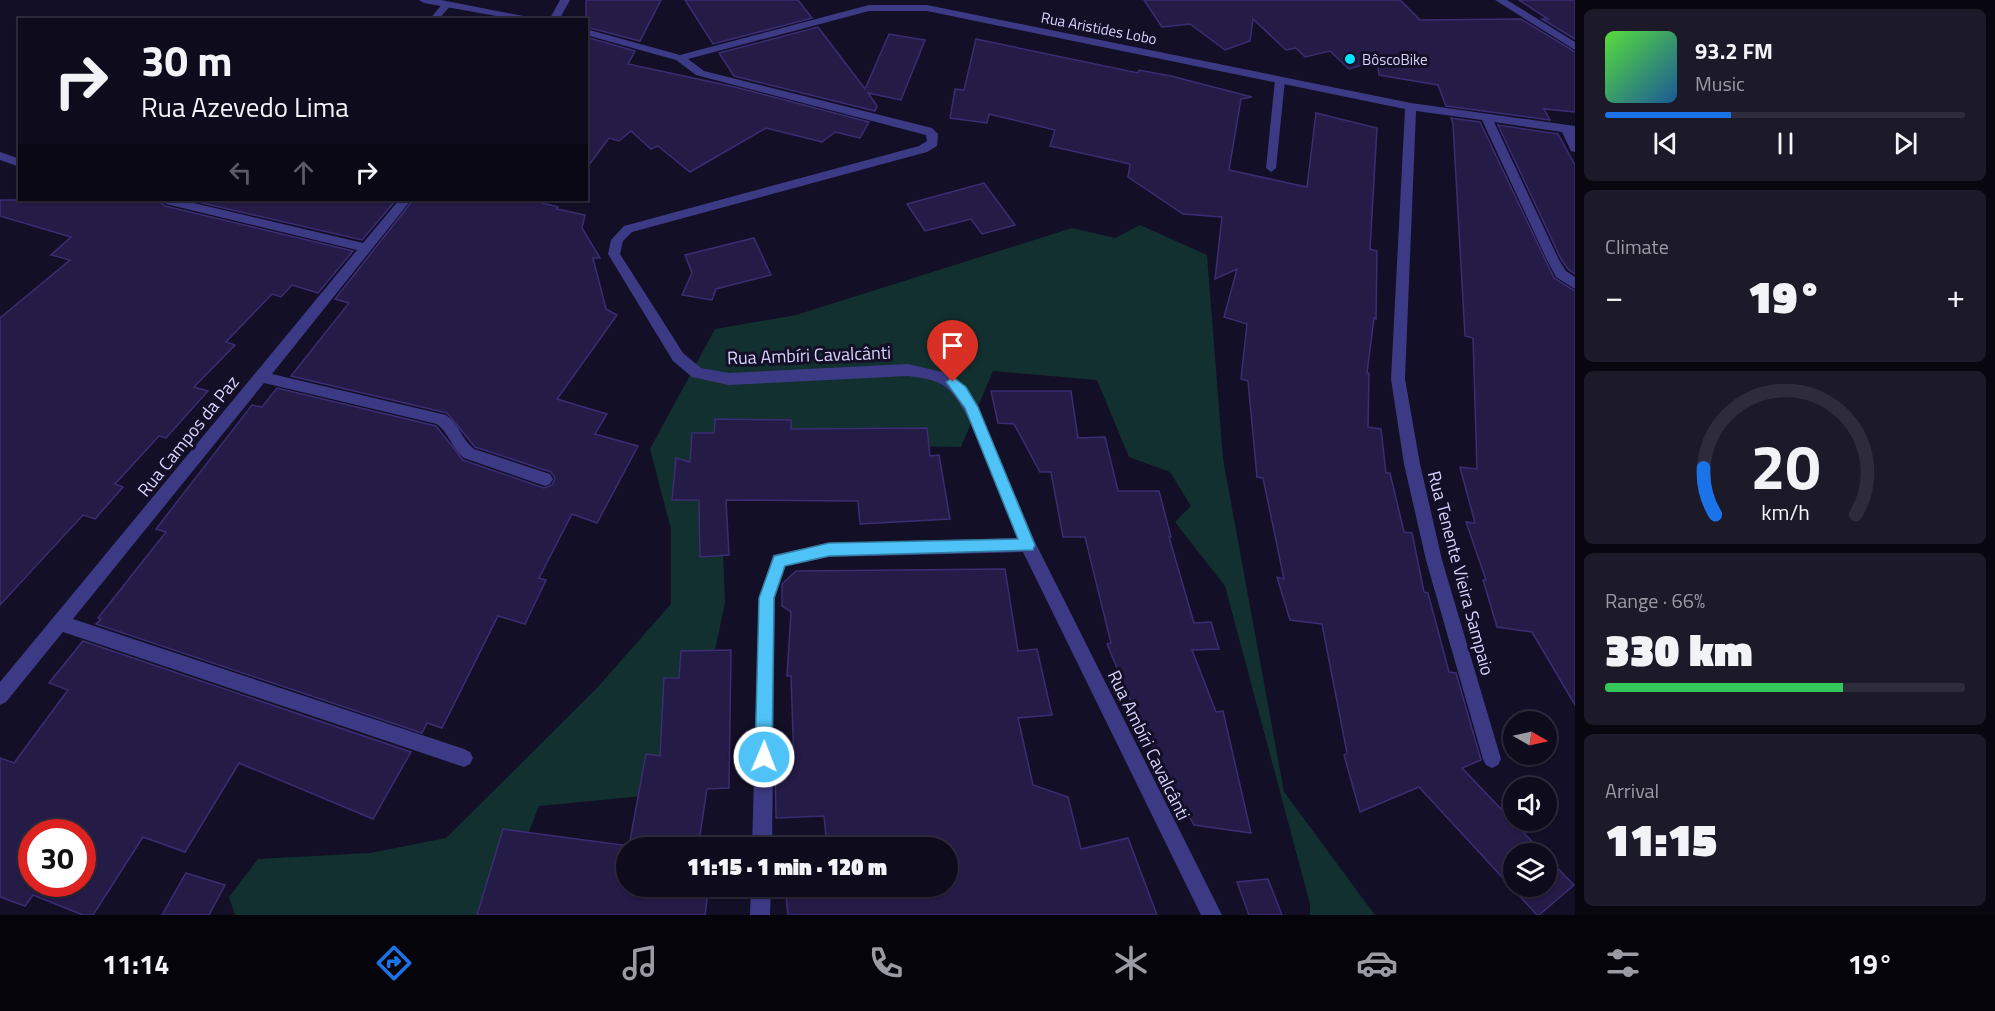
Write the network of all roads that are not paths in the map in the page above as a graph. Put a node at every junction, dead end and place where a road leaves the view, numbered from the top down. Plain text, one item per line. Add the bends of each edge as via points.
1 (424, 0) edge
2 (565, 0) edge
3 (1500, 0) edge
4 (447, 4) junction
5 (435, 18) edge
6 (528, 18) edge
7 (555, 18) edge
8 (588, 33) edge
9 (1575, 47) edge
10 (680, 58) junction
11 (1280, 80) junction
12 (1411, 107) junction
13 (1486, 118) junction
14 (1570, 129) edge
15 (1575, 148) edge
16 (0, 156) edge
17 (18, 162) edge
18 (1271, 168) dead end
19 (170, 201) edge
20 (404, 201) edge
21 (366, 248) junction
22 (1575, 284) edge
23 (262, 377) junction
24 (545, 479) dead end
25 (1028, 545) junction
26 (60, 623) junction
27 (0, 696) edge
28 (464, 758) dead end
29 (1492, 759) dead end
30 (762, 837) edge
31 (761, 897) edge
32 (760, 915) edge
33 (1212, 915) edge

1 - 4 street
2 - 7 street
3 - 9 street
4 - 5 lane
4 - 6 street
8 - 10 street
10 - 11 street, Rua Aristides Lobo via 869,8 927,8
10 - 25 street, Rua Ambíri Cavalcânti via 700,73 927,131 934,138 923,149 628,229 620,236 614,254 678,357 697,373 714,378 908,370 953,382 971,407
11 - 12 street, Rua Aristides Lobo
11 - 18 lane
12 - 13 street, Rua Aristides Lobo
12 - 29 street, Rua Tenente Vieira Sampaio via 1398,379 1434,560
13 - 14 street, Rua Aristides Lobo
13 - 22 street via 1557,267
14 - 15 street
16 - 17 street
19 - 21 street
20 - 21 street, Rua Campos da Paz
21 - 23 street, Rua Campos da Paz
23 - 24 street via 441,419 450,425 459,447 469,454
23 - 26 street, Rua Campos da Paz
25 - 30 street via 829,550 779,560 767,598
25 - 33 street, Rua Ambíri Cavalcânti
26 - 27 street, Rua Campos da Paz
26 - 28 street
31 - 32 street

